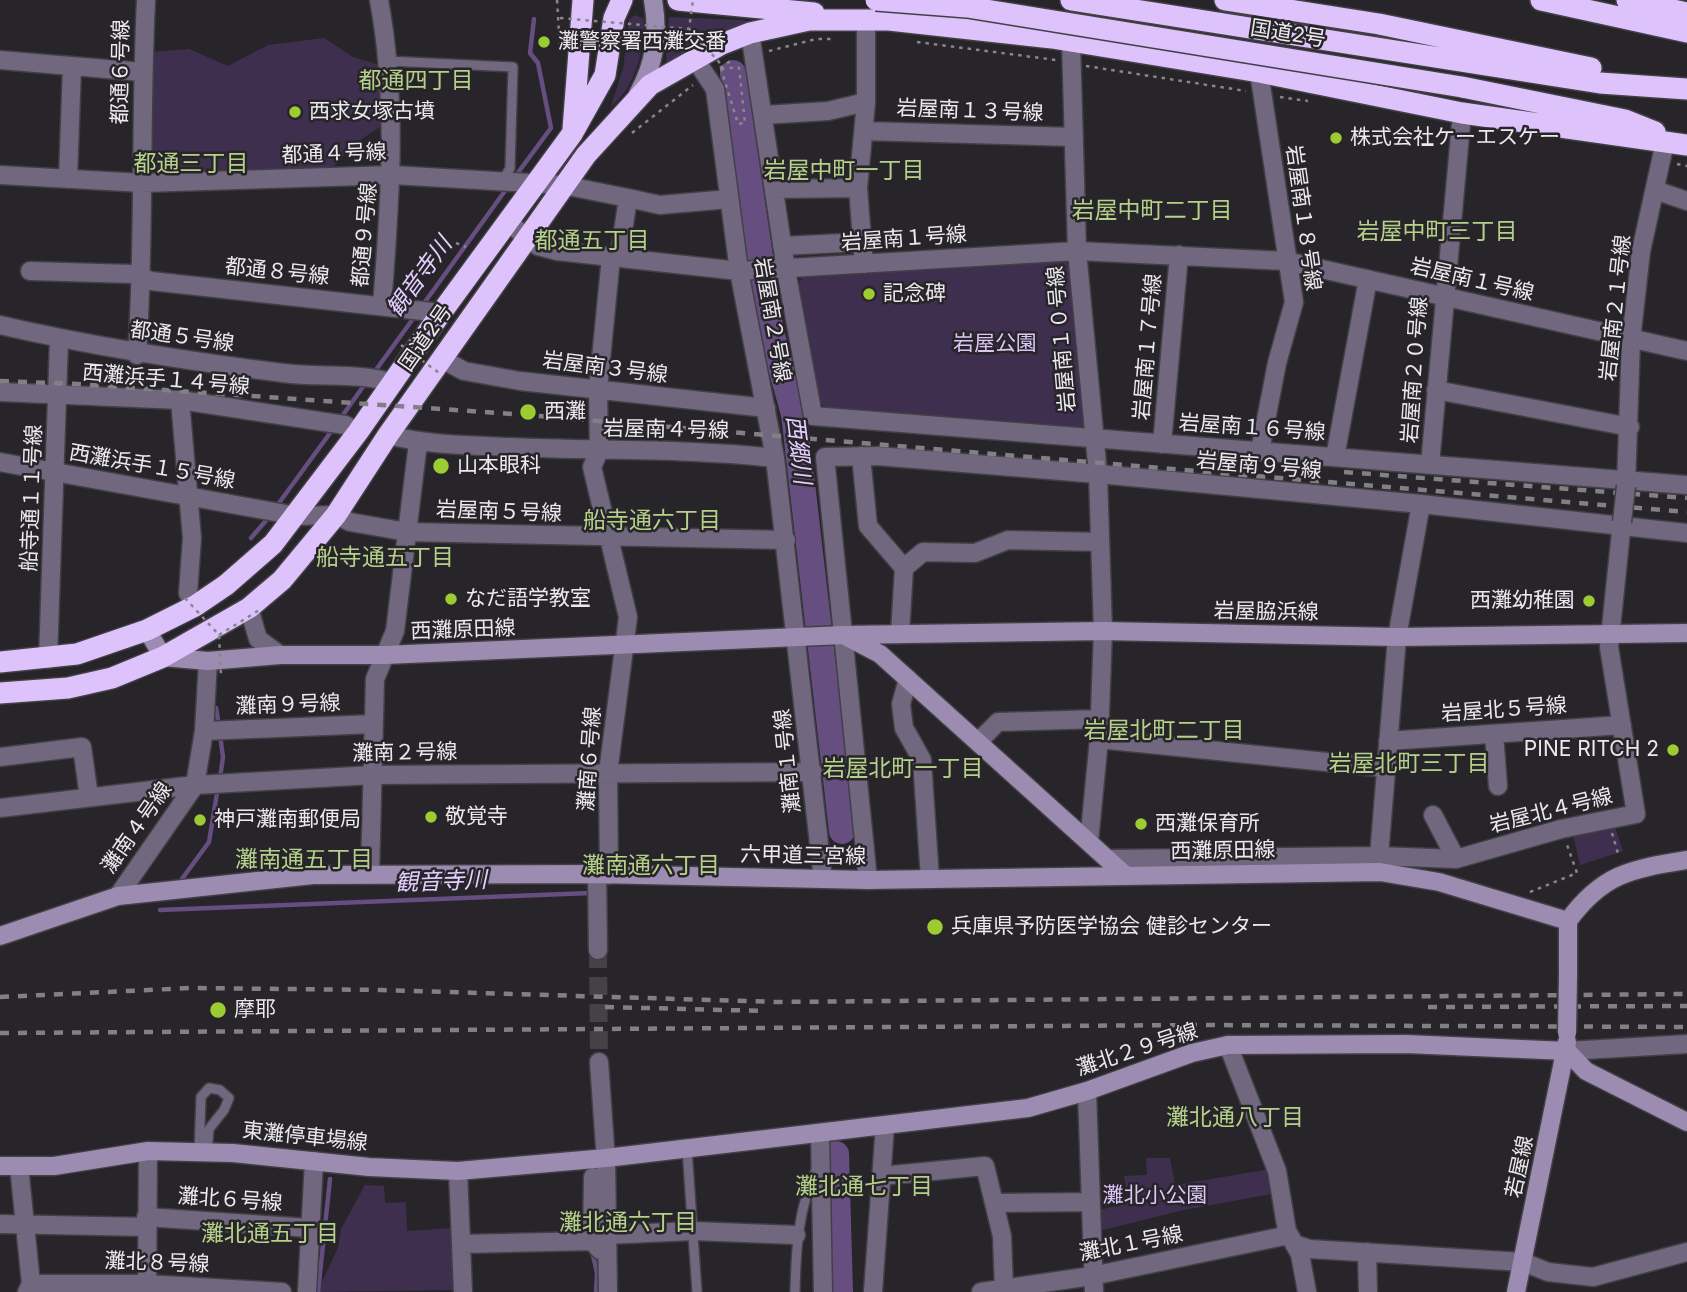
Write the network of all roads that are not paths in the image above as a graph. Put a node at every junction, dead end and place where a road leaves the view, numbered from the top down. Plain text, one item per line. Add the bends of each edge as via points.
1 (146, 0) edge
2 (379, 0) edge
3 (583, 0) edge
4 (622, 0) edge
5 (653, 0) edge
6 (678, 0) edge
7 (876, 0) edge
8 (1058, 0) edge
9 (1071, 0) edge
10 (1225, 0) edge
11 (1541, 0) edge
12 (1627, 0) edge
13 (1687, 13) edge
14 (889, 20) junction
15 (866, 30) junction
16 (1687, 32) edge
17 (750, 33) junction
18 (1061, 40) junction
19 (695, 59) junction
20 (0, 60) edge
21 (388, 61) junction
22 (72, 66) junction
23 (142, 72) junction
24 (1259, 72) junction
25 (1687, 89) edge
26 (636, 97) junction
27 (866, 102) junction
28 (1462, 113) junction
29 (764, 115) junction
30 (864, 131) junction
31 (572, 134) junction
32 (1074, 137) junction
33 (1675, 148) edge
34 (0, 175) edge
35 (393, 175) junction
36 (68, 179) junction
37 (143, 183) junction
38 (521, 185) junction
39 (563, 185) junction
40 (858, 188) junction
41 (774, 189) junction
42 (1654, 190) junction
43 (628, 198) junction
44 (729, 199) junction
45 (1687, 201) edge
46 (509, 223) junction
47 (531, 230) junction
48 (862, 242) junction
49 (782, 246) junction
50 (1077, 251) junction
51 (1179, 255) junction
52 (615, 257) junction
53 (1286, 261) junction
54 (864, 264) junction
55 (786, 270) junction
56 (30, 271) dead end
57 (739, 271) junction
58 (142, 278) junction
59 (1368, 279) junction
60 (1443, 296) junction
61 (382, 306) junction
62 (435, 312) junction
63 (0, 325) edge
64 (59, 339) junction
65 (1631, 340) junction
66 (1687, 351) edge
67 (137, 355) junction
68 (442, 367) junction
69 (376, 379) junction
70 (598, 389) junction
71 (1436, 390) junction
72 (0, 392) edge
73 (59, 393) junction
74 (180, 400) junction
75 (766, 408) junction
76 (1630, 427) junction
77 (352, 428) junction
78 (388, 435) junction
79 (1095, 440) junction
80 (418, 443) junction
81 (1162, 444) junction
82 (599, 451) junction
83 (1260, 452) junction
84 (861, 456) junction
85 (1335, 457) junction
86 (775, 458) junction
87 (0, 462) edge
88 (1430, 464) junction
89 (57, 473) junction
90 (1098, 474) junction
91 (1626, 484) junction
92 (1687, 485) edge
93 (187, 496) junction
94 (1421, 504) junction
95 (335, 515) junction
96 (297, 516) junction
97 (1622, 525) junction
98 (407, 532) junction
99 (1687, 533) edge
100 (611, 539) junction
101 (786, 540) junction
102 (1100, 542) junction
103 (904, 568) junction
104 (190, 602) junction
105 (255, 608) junction
106 (147, 630) junction
107 (1103, 631) junction
108 (1611, 633) junction
109 (1687, 633) edge
110 (900, 634) junction
111 (844, 635) junction
112 (797, 637) junction
113 (1397, 637) junction
114 (624, 646) junction
115 (280, 655) junction
116 (386, 655) junction
117 (163, 657) junction
118 (48, 659) junction
119 (208, 661) junction
120 (0, 662) edge
121 (908, 679) junction
122 (0, 693) edge
123 (1100, 719) junction
124 (374, 724) junction
125 (1622, 725) junction
126 (207, 731) junction
127 (1494, 734) junction
128 (1100, 739) junction
129 (1388, 741) junction
130 (978, 742) junction
131 (0, 757) edge
132 (1386, 768) junction
133 (813, 772) junction
134 (608, 773) junction
135 (373, 775) junction
136 (202, 785) junction
137 (1498, 786) dead end
138 (89, 797) junction
139 (0, 808) edge
140 (1433, 816) dead end
141 (1089, 842) junction
142 (1379, 856) junction
143 (1108, 859) junction
144 (1456, 859) junction
145 (1687, 860) edge
146 (370, 874) junction
147 (603, 874) junction
148 (1125, 875) junction
149 (930, 879) junction
150 (824, 880) junction
151 (868, 880) junction
152 (118, 896) junction
153 (1568, 921) junction
154 (0, 936) edge
155 (598, 950) tunnel mouth
156 (1567, 1040) junction
157 (1687, 1044) edge
158 (1228, 1045) junction
159 (599, 1062) tunnel mouth
160 (1087, 1091) junction
161 (1687, 1122) edge
162 (885, 1125) junction
163 (820, 1133) junction
164 (687, 1149) junction
165 (148, 1151) junction
166 (203, 1152) junction
167 (605, 1153) junction
168 (821, 1160) junction
169 (314, 1161) junction
170 (0, 1166) edge
171 (19, 1166) junction
172 (458, 1171) junction
173 (881, 1176) junction
174 (593, 1177) dead end
175 (1090, 1202) junction
176 (995, 1203) junction
177 (146, 1222) junction
178 (0, 1224) edge
179 (24, 1224) junction
180 (310, 1228) junction
181 (692, 1231) junction
182 (796, 1235) junction
183 (598, 1238) junction
184 (1291, 1239) junction
185 (461, 1244) junction
186 (1367, 1252) junction
187 (1687, 1252) edge
188 (1523, 1262) junction
189 (1093, 1284) edge
190 (29, 1288) edge
191 (147, 1288) edge
192 (993, 1291) edge
193 (282, 1292) edge
194 (307, 1292) edge
195 (463, 1292) edge
196 (608, 1292) edge
197 (697, 1292) edge
198 (795, 1292) edge
199 (823, 1292) edge
200 (873, 1292) edge
201 (1307, 1292) edge
202 (1367, 1292) edge
203 (1516, 1292) edge

1 - 23 street, 都通６号線
2 - 21 street, 都通９号線
3 - 31 highway
4 - 31 highway, 国道2号 via 614,18 605,75
5 - 26 street via 657,22 653,63
6 - 14 highway, 国道2号
7 - 33 highway, 国道2号, bridge via 967,7 1462,87 1625,120
8 - 18 highway
9 - 25 highway, 国道2号 via 1600,83
10 - 25 highway, 国道2号 via 1379,24
11 - 16 highway
12 - 13 highway
14 - 15 highway, 国道2号
14 - 18 highway, 国道2号
15 - 17 highway, 国道2号 via 810,20
15 - 27 street
17 - 19 highway, 国道2号
17 - 29 street
18 - 24 highway, 国道2号
18 - 32 street, 岩屋南１０号線 via 1072,64
19 - 26 highway, 国道2号 via 666,73
19 - 44 street, 岩屋南２号線 via 715,89
20 - 22 street
21 - 35 street, 都通９号線
21 - 38 lane via 513,66 510,168
22 - 23 street
22 - 36 street
23 - 37 street, 都通６号線
24 - 28 highway, 国道2号
24 - 53 street, 岩屋南１８号線
26 - 39 highway, 国道2号
27 - 29 street via 828,111
27 - 30 street
28 - 33 highway, 国道2号
28 - 60 street, 岩屋南２０号線
29 - 41 street
30 - 32 street, 岩屋南１３号線
30 - 40 street
31 - 38 highway, 国道2号
32 - 50 street, 岩屋南１０号線
33 - 42 street, 岩屋南２１号線
34 - 36 street, 都通４号線
35 - 37 street, 都通４号線
35 - 38 street, 都通４号線
35 - 61 street, 都通９号線
36 - 37 street, 都通４号線
37 - 58 street, 都通６号線
38 - 39 street, 都通４号線
38 - 46 highway, 国道2号
38 - 47 street
39 - 43 street, 都通４号線
39 - 47 highway, 国道2号
40 - 41 street
40 - 48 street
41 - 49 street
42 - 45 street
42 - 65 street, 岩屋南２１号線 via 1641,251
43 - 44 street, 都通４号線 via 660,205
43 - 52 street, 灘南６号線
44 - 57 street, 岩屋南２号線
46 - 47 street
46 - 62 highway, 国道2号
47 - 52 street via 538,246
47 - 68 highway, 国道2号
48 - 49 street
48 - 54 street
49 - 55 street
50 - 51 street, 岩屋南１号線
50 - 54 street, 岩屋南１号線
50 - 79 street, 岩屋南１０号線
51 - 53 street, 岩屋南１号線
51 - 81 street, 岩屋南１７号線
52 - 57 street
52 - 70 street, 灘南６号線
53 - 59 street, 岩屋南１号線
53 - 83 street, 岩屋南１８号線 via 1294,302
54 - 55 street, 岩屋南１号線
55 - 57 street, 岩屋南１号線
55 - 79 street, 岩屋南１６号線 via 813,416
56 - 58 street, 都通８号線
57 - 75 street, 岩屋南２号線
58 - 61 street, 都通８号線
58 - 67 street, 都通６号線
59 - 60 street, 岩屋南１号線
59 - 85 street
60 - 65 street, 岩屋南１号線
60 - 71 street, 岩屋南２０号線
61 - 62 street, 都通８号線
62 - 69 highway, 国道2号
63 - 64 street, 都通５号線
64 - 67 street, 都通５号線
64 - 73 street, 船寺通１１号線
65 - 66 street, 岩屋南１号線
65 - 76 street, 岩屋南２１号線
67 - 69 street, 都通５号線 via 301,376
68 - 70 street, 岩屋南３号線
68 - 78 highway, 国道2号
69 - 77 highway, 国道2号
70 - 75 street, 岩屋南３号線 via 611,394
70 - 82 street, 灘南６号線
71 - 76 street
71 - 88 street, 岩屋南２０号線
72 - 73 street, 西灘浜手１４号線
73 - 74 street, 西灘浜手１４号線
73 - 89 street, 船寺通１１号線
74 - 77 street, 西灘浜手１４号線
74 - 93 street
75 - 86 street, 岩屋南２号線
76 - 91 street, 岩屋南２１号線
77 - 96 highway, 国道2号
78 - 80 street, 岩屋南４号線
78 - 95 highway, 国道2号
79 - 81 street, 岩屋南１６号線
79 - 90 street, 岩屋南１０号線
80 - 82 street, 岩屋南４号線
80 - 98 street
81 - 83 street, 岩屋南１６号線
82 - 86 street, 岩屋南４号線 via 713,451
82 - 100 street, 灘南６号線 via 592,467
83 - 85 street, 岩屋南１６号線
84 - 90 street, 岩屋南９号線
84 - 103 street via 868,526
84 - 111 street, 岩屋南９号線 via 825,457
85 - 88 street, 岩屋南１６号線
86 - 101 street, 岩屋南２号線
87 - 89 street, 西灘浜手１５号線
88 - 91 street, 岩屋南１６号線
89 - 93 street, 西灘浜手１５号線
89 - 118 street, 船寺通１１号線
90 - 94 street, 岩屋南９号線
90 - 102 street, 岩屋南１０号線
91 - 92 street, 岩屋南１６号線
91 - 97 street, 岩屋南２１号線, bridge
93 - 96 street, 西灘浜手１５号線
93 - 104 street via 192,538
94 - 97 street, 岩屋南９号線
94 - 113 street
95 - 96 street, 岩屋南５号線
95 - 98 street, 岩屋南５号線
95 - 105 highway, 国道2号
96 - 104 highway, 国道2号 via 247,569
97 - 99 street, 岩屋南９号線
97 - 108 street, 岩屋南２１号線
98 - 100 street, 岩屋南５号線
98 - 116 street via 395,631
100 - 101 street, 岩屋南５号線
100 - 114 street, 灘南６号線 via 628,617
101 - 112 street, 岩屋南２号線
102 - 103 street via 1008,540 975,553 923,552
102 - 107 street, 岩屋南１０号線
103 - 110 street
104 - 106 highway, 国道2号
105 - 115 street via 258,639
105 - 117 highway, 国道2号
106 - 117 street
106 - 118 highway, 国道2号 via 102,648
107 - 110 street, 岩屋脇浜線
107 - 113 street, 岩屋脇浜線
107 - 123 street, 岩屋南１０号線
108 - 109 street, 岩屋脇浜線
108 - 113 street, 岩屋脇浜線
108 - 125 street, 岩屋北４号線 via 1609,647
110 - 111 street, 岩屋脇浜線
111 - 112 street, 岩屋脇浜線
111 - 121 street via 880,654
111 - 151 street
112 - 114 street, 西灘原田線
112 - 133 street, 灘南１号線
113 - 129 street
114 - 116 street, 西灘原田線
114 - 134 street, 灘南６号線
115 - 116 street, 西灘原田線
115 - 119 street, 西灘原田線
116 - 124 street via 375,679
117 - 119 street, 西灘原田線
117 - 122 highway, 国道2号 via 68,688
118 - 120 highway, 国道2号
119 - 126 street, 灘南４号線
121 - 130 street
121 - 149 street via 901,704 904,728 922,760
123 - 128 street, 岩屋南１０号線
123 - 130 street via 998,722
124 - 126 street, 灘南９号線
124 - 135 street
125 - 127 street, 岩屋北５号線
125 - 144 street, 岩屋北４号線 via 1636,814
126 - 136 street, 灘南４号線
127 - 129 street, 岩屋北５号線
127 - 137 street
128 - 132 street
128 - 141 street, 岩屋南１０号線
129 - 132 street
130 - 141 street
131 - 138 street via 82,747
132 - 142 street
133 - 134 street, 灘南２号線
133 - 150 street, 灘南１号線
134 - 135 street, 灘南２号線
134 - 147 street, 灘南６号線
135 - 136 street, 灘南２号線
135 - 146 street
136 - 138 street, 灘南２号線
136 - 152 street, 灘南４号線
138 - 139 street, 灘南２号線
140 - 144 street
141 - 143 street
142 - 143 street, 岩屋北４号線
142 - 144 street, 岩屋北４号線
143 - 148 street
145 - 153 street via 1632,869 1612,879 1582,902
146 - 147 street, 六甲道三宮線
146 - 152 street, 六甲道三宮線 via 313,875
147 - 150 street, 六甲道三宮線
147 - 155 street, 灘南６号線
148 - 149 street, 六甲道三宮線
148 - 153 street, 西灘原田線 via 1380,872 1439,882
149 - 151 street, 六甲道三宮線
150 - 151 street, 六甲道三宮線
152 - 154 street
153 - 156 street, bridge
156 - 157 street, 灘北２９号線
156 - 158 street, 灘北２９号線
156 - 161 street via 1586,1071
156 - 188 street, 若屋線
158 - 160 street, 灘北２９号線 via 1192,1053
158 - 184 street via 1278,1171
159 - 167 street
160 - 162 street, 灘北２９号線 via 1028,1108
160 - 175 street
162 - 163 street, 灘北２９号線
162 - 173 street
163 - 164 street, 灘北２９号線
163 - 168 street
164 - 167 street, 灘北２９号線
164 - 181 lane
165 - 166 street, 東灘停車場線
165 - 171 street, 東灘停車場線 via 54,1166
165 - 177 street
166 - 166 lane via 201,1097 209,1088 220,1090 229,1098 209,1129
166 - 169 street, 東灘停車場線
167 - 172 street, 東灘停車場線
167 - 183 street
168 - 182 lane
168 - 199 street
169 - 172 street, 東灘停車場線
169 - 180 street
170 - 171 street, 東灘停車場線
171 - 179 street
172 - 185 street
173 - 176 street via 985,1166
173 - 200 street
174 - 183 street
175 - 176 street
175 - 189 street
176 - 192 street via 1002,1236
177 - 179 street, 灘北６号線
177 - 180 street, 灘北６号線
177 - 191 street
178 - 179 street, 灘北６号線
179 - 190 street
180 - 194 street
181 - 182 street
181 - 183 street
181 - 197 lane
182 - 198 lane
183 - 185 street
183 - 196 street via 605,1255
184 - 186 street, 灘北１号線 via 1310,1249
184 - 189 street, 灘北１号線
184 - 201 street via 1300,1254
185 - 195 street
186 - 188 street, 灘北１号線
186 - 202 street
187 - 188 street, 灘北１号線 via 1594,1277 1548,1272
188 - 203 street, 若屋線
189 - 192 street, 灘北１号線
190 - 191 street, 灘北８号線
191 - 193 street, 灘北８号線

